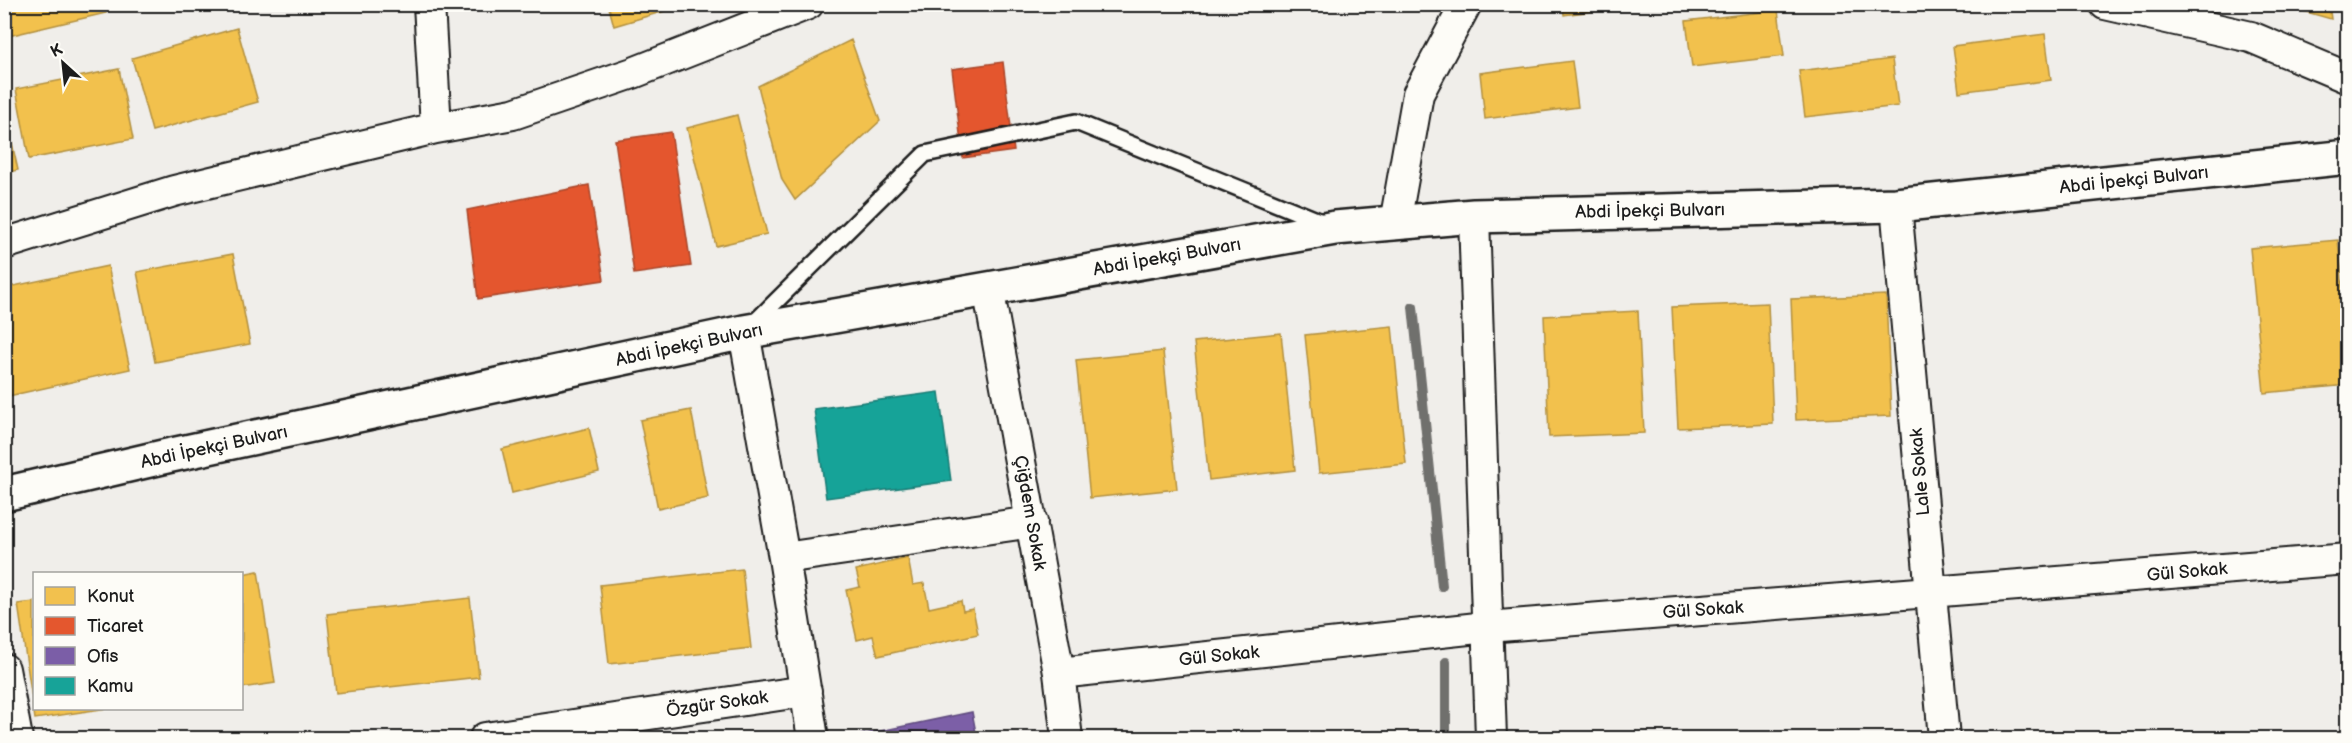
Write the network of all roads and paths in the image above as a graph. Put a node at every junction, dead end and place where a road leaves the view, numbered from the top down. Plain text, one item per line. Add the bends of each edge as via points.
1 (429, 4) edge
2 (808, 4) edge
3 (1466, 4) edge
4 (2105, 4) edge
5 (2348, 78) edge
6 (436, 128) junction
7 (2348, 157) edge
8 (1896, 205) junction
9 (1474, 216) junction
10 (1395, 223) junction
11 (1335, 228) junction
12 (4, 244) edge
13 (988, 288) junction
14 (744, 332) junction
15 (4, 494) edge
16 (1032, 522) junction
17 (784, 558) junction
18 (2348, 559) edge
19 (1931, 593) junction
20 (1487, 627) junction
21 (4, 669) edge
22 (1059, 673) junction
23 (806, 691) junction
24 (17, 738) edge
25 (485, 738) edge
26 (813, 738) edge
27 (1067, 738) edge
28 (1491, 738) edge
29 (1944, 738) edge

1 - 6 street
2 - 6 street via 633,73 513,114
3 - 10 street via 1419,94
4 - 5 street via 2251,37
6 - 12 street via 174,191
7 - 8 main road, Abdi İpekçi Bulvarı
8 - 9 main road, Abdi İpekçi Bulvarı
8 - 19 street, Lale Sokak
9 - 10 main road, Abdi İpekçi Bulvarı
9 - 20 street
10 - 11 main road, Abdi İpekçi Bulvarı
11 - 13 main road, Abdi İpekçi Bulvarı
11 - 14 lane via 1076,122 925,154
13 - 14 main road, Abdi İpekçi Bulvarı
13 - 16 street, Çiğdem Sokak
14 - 15 main road, Abdi İpekçi Bulvarı
14 - 17 street
16 - 17 street
16 - 22 street, Çiğdem Sokak
17 - 23 street
18 - 19 street, Gül Sokak
19 - 20 street, Gül Sokak
19 - 29 street, Lale Sokak
20 - 22 street, Gül Sokak
20 - 28 street
21 - 24 street
22 - 27 street, Çiğdem Sokak
23 - 25 street, Özgür Sokak
23 - 26 street

